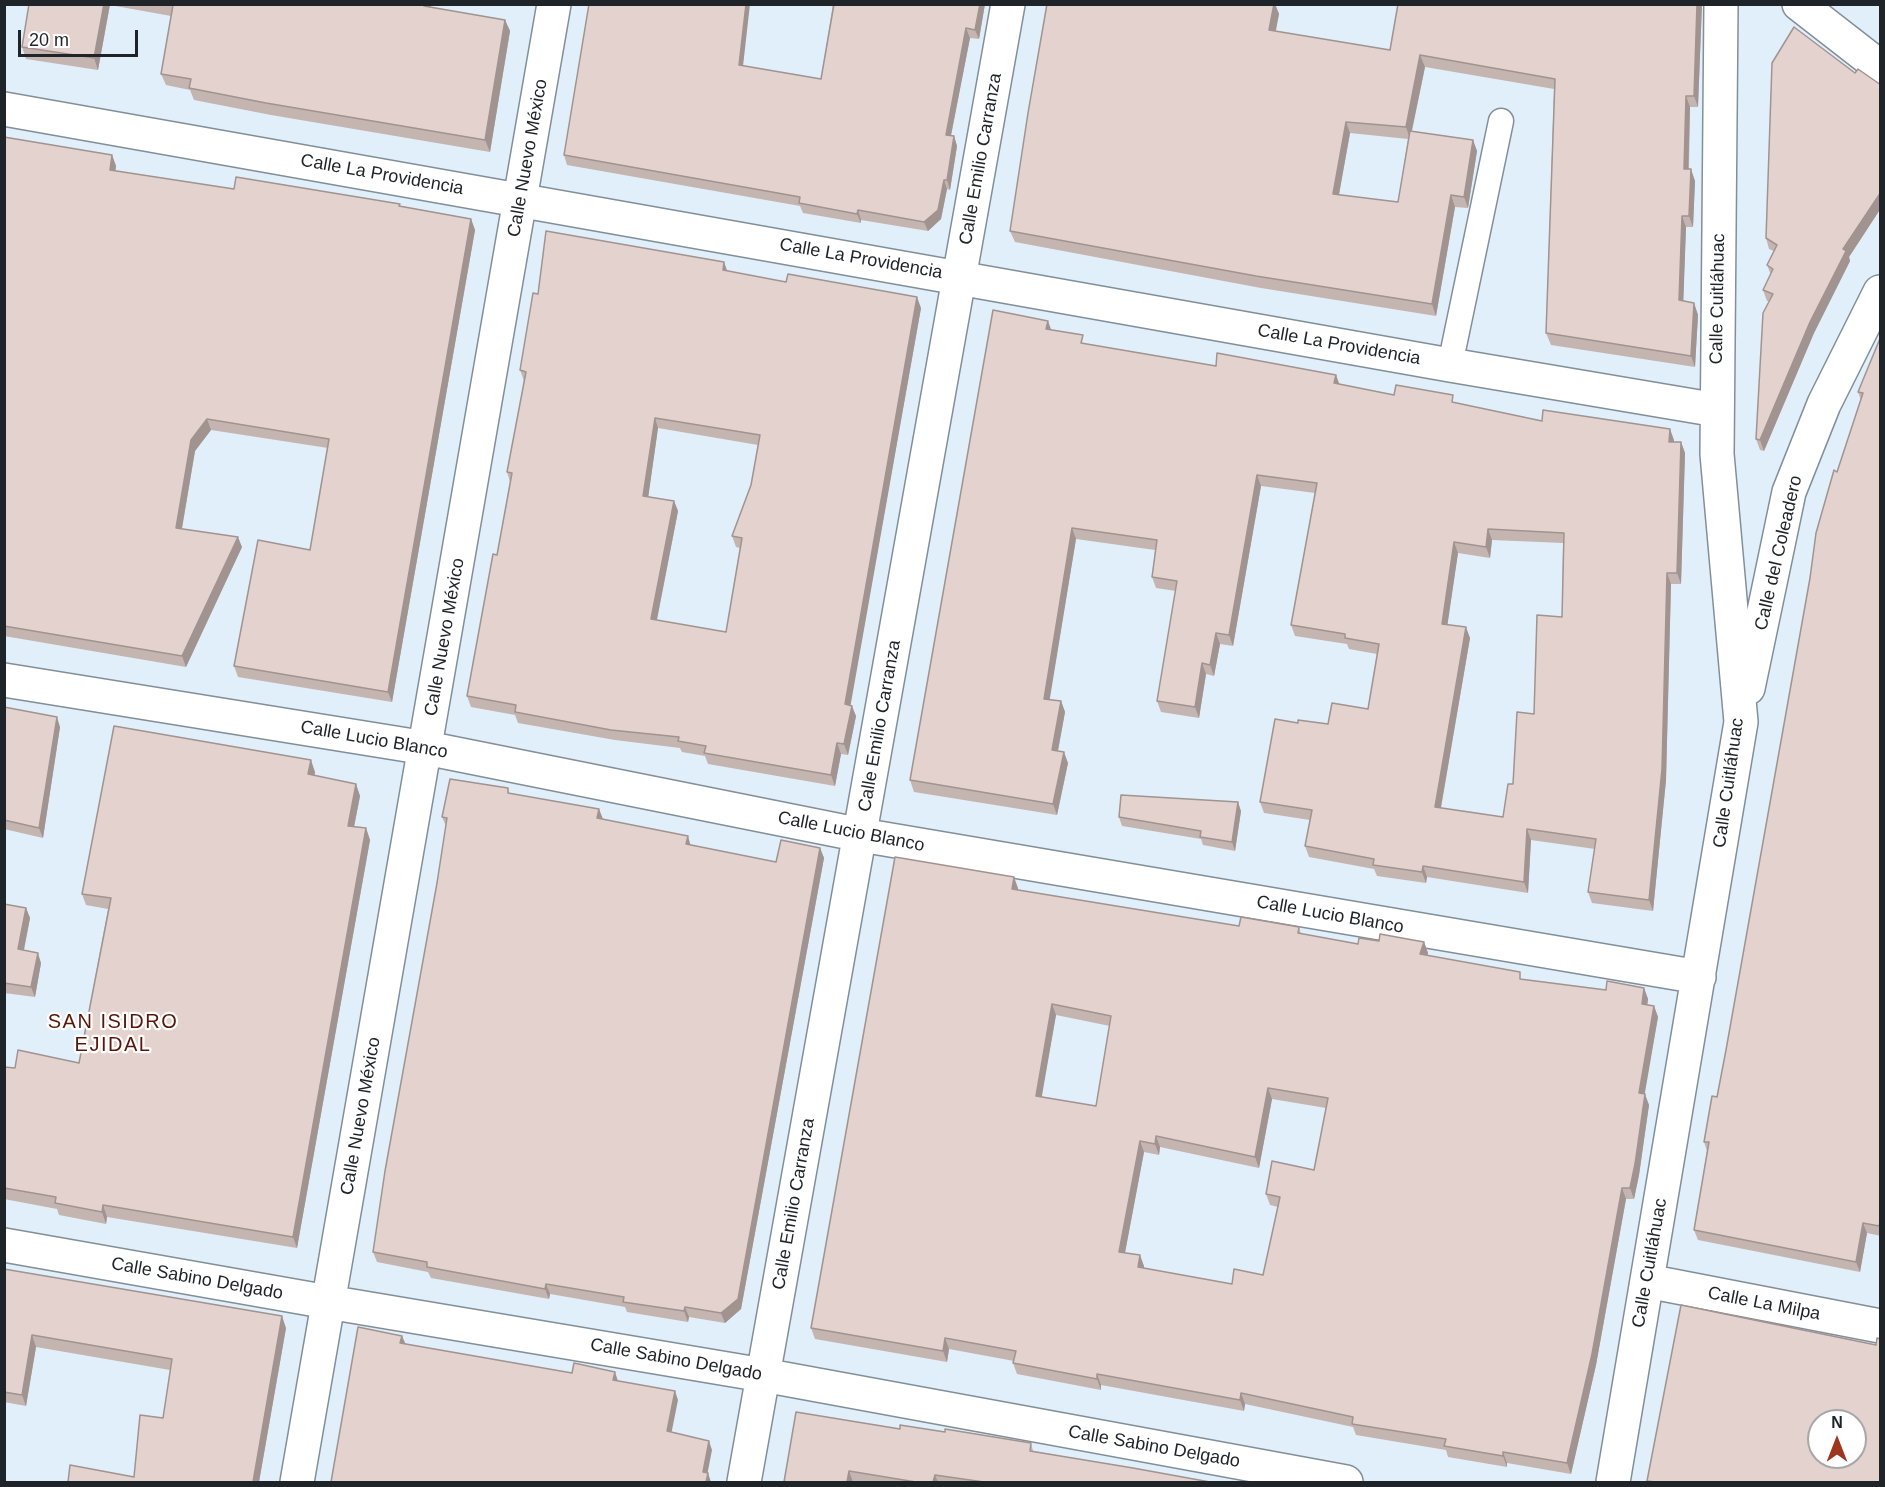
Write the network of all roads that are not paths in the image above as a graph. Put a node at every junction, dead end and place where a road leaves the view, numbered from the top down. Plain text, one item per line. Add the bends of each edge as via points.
1 (554, 4) edge
2 (1008, 4) edge
3 (1721, 4) edge
4 (1799, 4) edge
5 (1881, 67) edge
6 (4, 109) edge
7 (1501, 121) dead end
8 (521, 199) junction
9 (960, 277) junction
10 (1881, 292) edge
11 (1450, 364) junction
12 (1717, 410) junction
13 (4, 680) edge
14 (1741, 722) junction
15 (426, 748) junction
16 (861, 835) junction
17 (1699, 977) junction
18 (4, 1245) edge
19 (1647, 1281) junction
20 (328, 1302) junction
21 (1881, 1326) edge
22 (763, 1375) junction
23 (297, 1482) edge
24 (744, 1482) edge
25 (1346, 1482) edge
26 (1613, 1482) edge

1 - 8 street, Calle Nuevo México
2 - 9 street, Calle Emilio Carranza
3 - 12 street, Calle Cuitláhuac
4 - 5 street
6 - 8 street, Calle La Providencia
7 - 11 lane
8 - 9 street, Calle La Providencia
8 - 15 street, Calle Nuevo México
9 - 11 street, Calle La Providencia
9 - 16 street, Calle Emilio Carranza
10 - 14 street, Calle del Coleadero via 1824,404 1789,492
11 - 12 street, Calle La Providencia
12 - 14 street, Calle Cuitláhuac via 1717,454
13 - 15 street, Calle Lucio Blanco
14 - 17 street, Calle Cuitláhuac
15 - 16 street, Calle Lucio Blanco
15 - 20 street, Calle Nuevo México
16 - 17 street, Calle Lucio Blanco
16 - 22 street, Calle Emilio Carranza
17 - 19 street, Calle Cuitláhuac
18 - 20 street, Calle Sabino Delgado
19 - 21 street, Calle La Milpa
19 - 26 street, Calle Cuitláhuac
20 - 22 street, Calle Sabino Delgado
20 - 23 street, Calle Nuevo México
22 - 24 street, Calle Emilio Carranza
22 - 25 street, Calle Sabino Delgado

